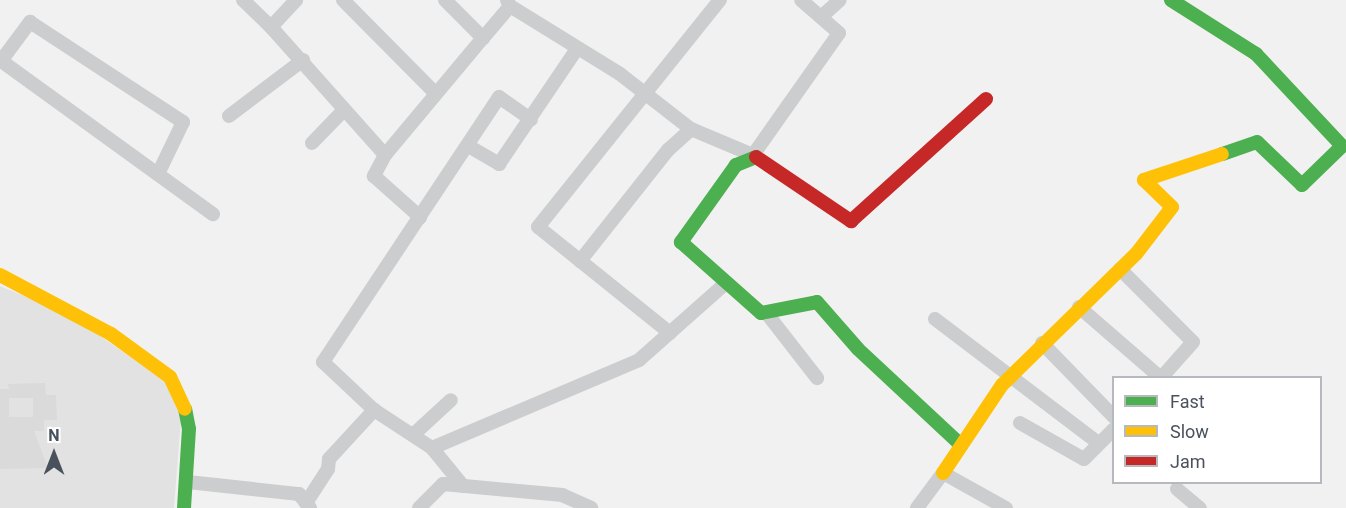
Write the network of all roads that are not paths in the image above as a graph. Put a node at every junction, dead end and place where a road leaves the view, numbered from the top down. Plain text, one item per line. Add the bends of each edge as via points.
1 (243, 0) edge
2 (296, 0) edge
3 (344, 0) edge
4 (445, 0) edge
5 (720, 0) edge
6 (801, 0) edge
7 (840, 0) edge
8 (1171, 0) edge
9 (509, 3) edge
10 (821, 17) junction
11 (271, 27) junction
12 (483, 38) junction
13 (578, 49) junction
14 (303, 60) junction
15 (1, 61) edge
16 (434, 92) junction
17 (646, 93) junction
18 (986, 99) dead end
19 (343, 111) junction
20 (229, 116) dead end
21 (531, 119) junction
22 (691, 129) junction
23 (312, 143) dead end
24 (470, 147) junction
25 (1344, 148) edge
26 (385, 155) junction
27 (753, 155) junction
28 (158, 174) junction
29 (213, 214) dead end
30 (420, 217) junction
31 (580, 261) junction
32 (1120, 269) junction
33 (0, 275) edge
34 (725, 284) junction
35 (1079, 307) junction
36 (768, 315) junction
37 (935, 319) dead end
38 (670, 333) junction
39 (1042, 343) junction
40 (1011, 376) junction
41 (1160, 376) edge
42 (1162, 376) edge
43 (817, 378) dead end
44 (451, 400) dead end
45 (374, 410) junction
46 (1112, 416) edge
47 (1020, 423) dead end
48 (1112, 430) edge
49 (414, 434) junction
50 (1097, 442) junction
51 (961, 445) junction
52 (432, 448) junction
53 (943, 473) junction
54 (188, 482) junction
55 (463, 486) junction
56 (1177, 489) dead end
57 (308, 505) edge
58 (184, 508) edge
59 (419, 508) edge
60 (591, 508) edge
61 (917, 508) edge
62 (1006, 508) edge
63 (1200, 508) edge

1 - 11 street
2 - 11 street
3 - 16 street
4 - 12 street
5 - 17 street
6 - 10 street
7 - 10 street
8 - 25 street via 1256,54
9 - 12 street
9 - 13 street
10 - 27 street via 839,33
11 - 14 street
12 - 16 street
13 - 17 street
13 - 21 street
14 - 19 street
14 - 20 street
15 - 28 street
15 - 28 street via 30,22 183,122
16 - 26 street
17 - 22 street
17 - 31 street via 538,227
18 - 27 street via 851,221
19 - 23 street
19 - 26 street
21 - 24 street via 499,164
21 - 24 street via 499,97
22 - 27 street
22 - 31 street via 668,150
24 - 30 street
25 - 32 street via 1302,185 1257,142 1144,180 1172,207
26 - 30 street via 374,176
27 - 34 street via 736,165 681,242
28 - 29 street
30 - 45 street via 323,362
31 - 38 street
32 - 35 street
32 - 42 street via 1192,342
33 - 54 street via 111,333 170,376 183,399 189,429
34 - 36 street
34 - 38 street
35 - 39 street
35 - 41 street
36 - 43 street
36 - 51 street via 817,302 858,349
37 - 40 street
38 - 52 street via 639,360
39 - 40 street
39 - 46 street
40 - 50 street
40 - 51 street
44 - 49 street
45 - 49 street
45 - 57 street via 329,459 328,469
47 - 50 street via 1084,459
48 - 50 street
49 - 52 street
51 - 53 street
52 - 55 street
53 - 61 street
53 - 62 street
54 - 57 street via 299,494
54 - 58 street
55 - 59 street via 443,484
55 - 60 street via 562,495
56 - 63 street

